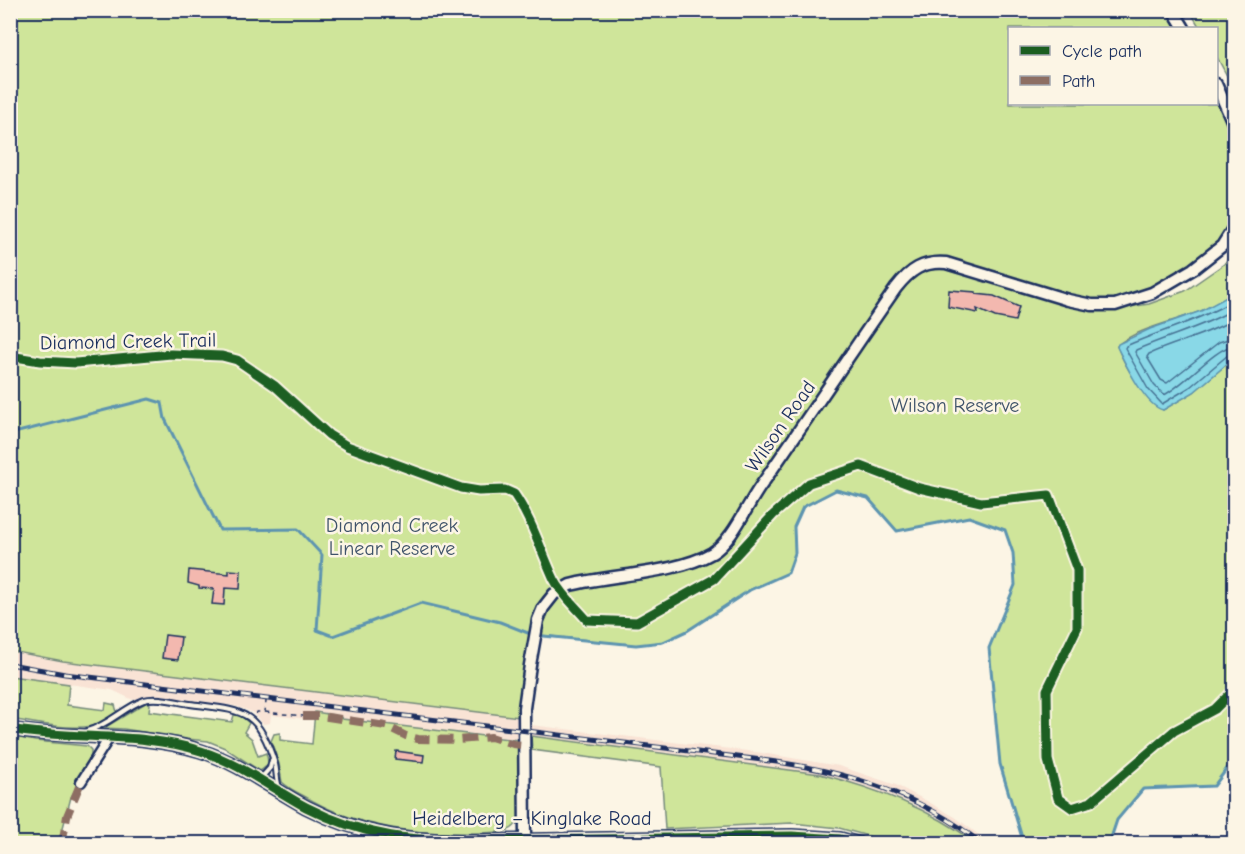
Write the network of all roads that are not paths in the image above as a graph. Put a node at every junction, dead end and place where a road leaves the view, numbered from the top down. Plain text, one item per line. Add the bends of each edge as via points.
1 (1173, 10) edge
2 (1183, 27) edge
3 (1218, 89) edge
4 (1234, 125) edge
5 (1234, 227) edge
6 (10, 729) edge
7 (70, 736) junction
8 (109, 738) junction
9 (271, 756) junction
10 (259, 779) junction
11 (81, 782) dead end
12 (282, 793) junction
13 (792, 839) edge
14 (525, 842) edge
15 (859, 843) edge

1 - 2 street
3 - 4 street
5 - 14 street, Wilson Road via 1222,246 1193,269 1152,293 1115,305 1068,300 946,263 926,264 910,272 720,547 683,565 563,588 548,600 538,620 525,708
6 - 7 main road, Heidelberg – Kinglake Road
7 - 8 main road, Heidelberg – Kinglake Road
7 - 9 lane via 98,728 150,699 238,711 252,719
8 - 10 main road, Heidelberg – Kinglake Road via 190,748
8 - 11 street
9 - 10 lane via 271,766
9 - 12 lane
10 - 12 main road, Heidelberg – Kinglake Road
12 - 14 main road, Heidelberg – Kinglake Road via 325,816 378,834 430,841
13 - 14 main road, Heidelberg – Kinglake Road
13 - 15 main road, Heidelberg – Kinglake Road via 832,838

